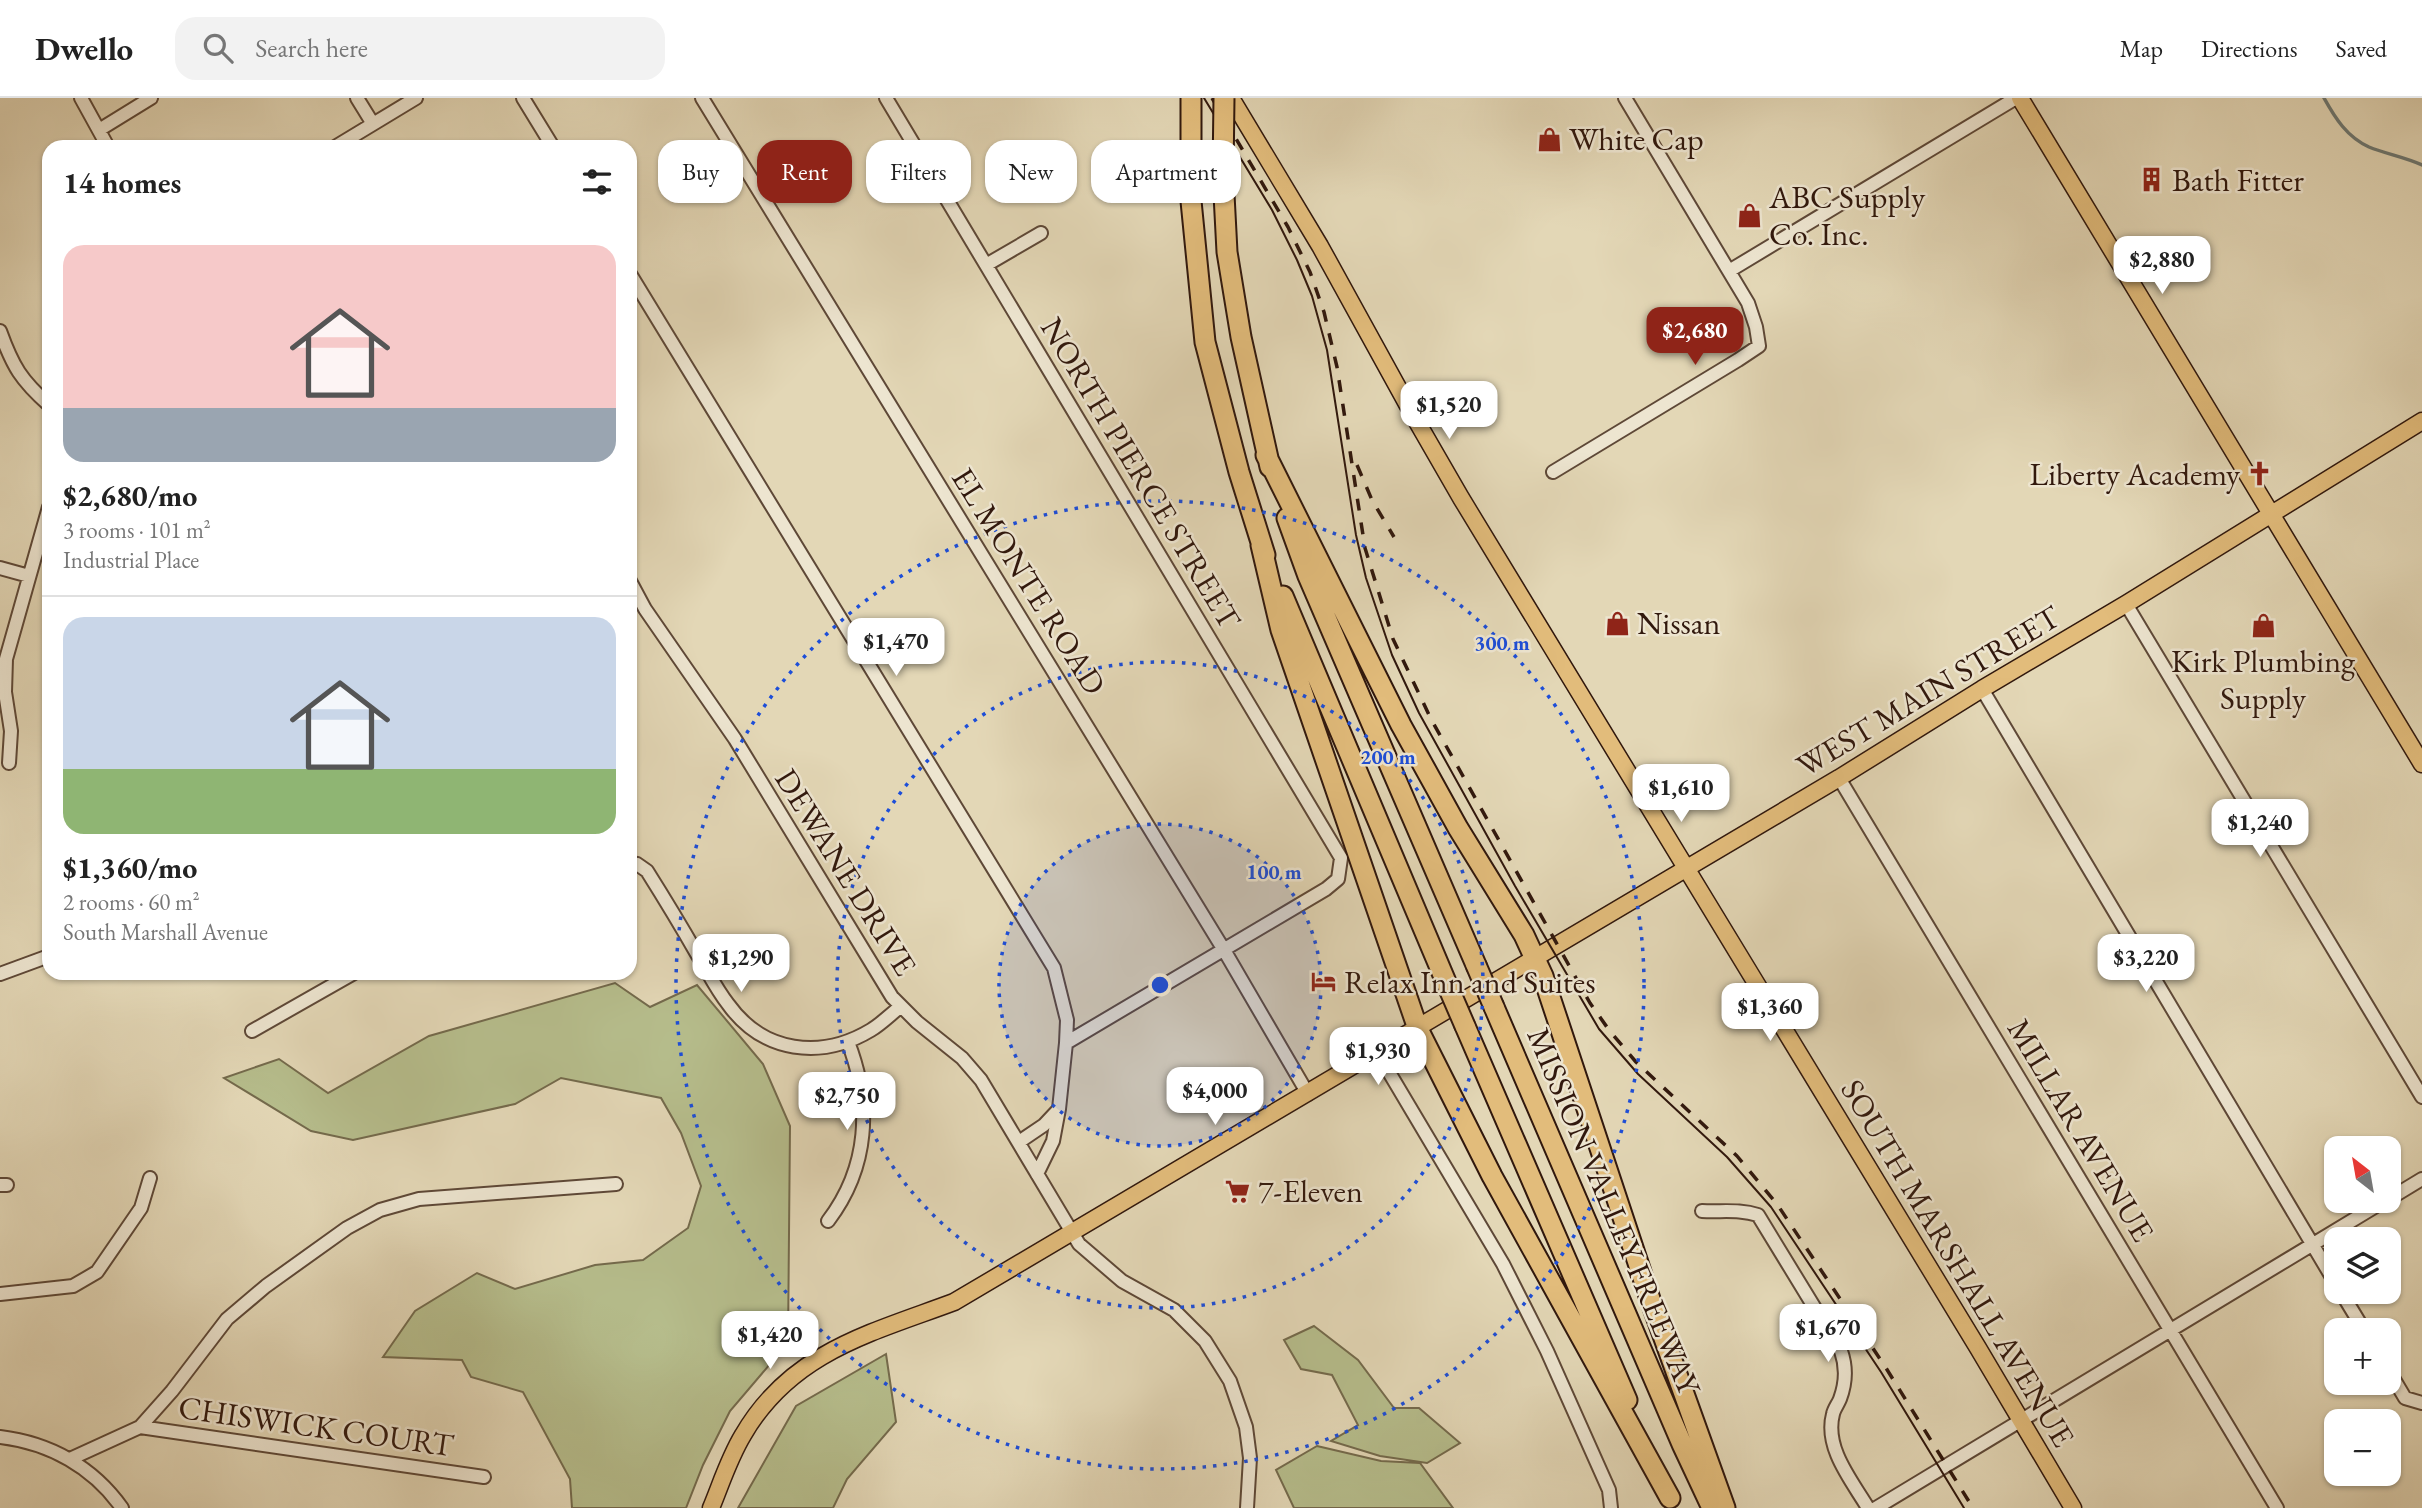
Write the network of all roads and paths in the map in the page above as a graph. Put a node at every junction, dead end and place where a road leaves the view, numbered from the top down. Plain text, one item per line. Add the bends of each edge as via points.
1 (81, 98) edge
2 (151, 98) edge
3 (357, 98) edge
4 (416, 98) edge
5 (523, 98) edge
6 (702, 98) edge
7 (886, 98) edge
8 (1191, 98) edge
9 (1224, 98) edge
10 (1231, 98) edge
11 (1625, 98) edge
12 (2018, 98) edge
13 (373, 124) junction
14 (99, 130) junction
15 (104, 140) edge
16 (347, 140) edge
17 (549, 140) edge
18 (1041, 233) dead end
19 (986, 265) junction
20 (1729, 271) junction
21 (637, 285) edge
22 (0, 331) edge
23 (42, 399) edge
24 (2422, 421) edge
25 (1266, 455) junction
26 (1553, 472) dead end
27 (2272, 513) junction
28 (42, 531) edge
29 (1261, 545) junction
30 (0, 568) edge
31 (29, 576) junction
32 (637, 594) edge
33 (2126, 604) junction
34 (1982, 689) junction
35 (9, 762) dead end
36 (2422, 764) edge
37 (1839, 778) junction
38 (637, 866) edge
39 (1686, 868) junction
40 (1224, 950) junction
41 (42, 959) edge
42 (1535, 959) junction
43 (0, 974) edge
44 (343, 980) edge
45 (900, 1007) junction
46 (1418, 1029) junction
47 (252, 1031) dead end
48 (848, 1042) junction
49 (1066, 1043) junction
50 (1377, 1052) junction
51 (1308, 1094) junction
52 (2422, 1097) edge
53 (1059, 1109) junction
54 (1019, 1142) junction
55 (1037, 1174) junction
56 (150, 1178) dead end
57 (2422, 1179) edge
58 (616, 1184) dead end
59 (2401, 1192) edge
60 (1702, 1211) dead end
61 (2366, 1213) edge
62 (828, 1222) dead end
63 (1070, 1233) junction
64 (2313, 1244) junction
65 (2324, 1263) edge
66 (0, 1294) edge
67 (2171, 1332) junction
68 (2401, 1390) edge
69 (2422, 1403) edge
70 (2021, 1420) junction
71 (140, 1427) junction
72 (0, 1437) edge
73 (70, 1458) junction
74 (484, 1477) dead end
75 (1673, 1503) edge
76 (122, 1508) edge
77 (711, 1508) edge
78 (1247, 1508) edge
79 (1611, 1508) edge
80 (1712, 1508) edge
81 (1725, 1508) edge
82 (1868, 1508) edge
83 (1876, 1508) edge
84 (2073, 1508) edge
85 (2277, 1508) edge

1 - 14 street
2 - 14 street
3 - 13 street
4 - 13 street
5 - 17 street
6 - 40 street, EL MONTE ROAD
7 - 19 street, NORTH PIERCE STREET
8 - 29 highway, MISSION VALLEY FREEWAY via 1191,201 1205,342
9 - 25 highway, MISSION VALLEY FREEWAY, bridge via 1227,252
10 - 39 main road, SOUTH MARSHALL AVENUE via 1461,498
11 - 20 street
12 - 20 street
12 - 27 main road
13 - 16 street
14 - 15 street
18 - 19 street
19 - 40 street, NORTH PIERCE STREET via 1341,858 1338,879 1326,889
20 - 26 street via 1748,303 1759,346
21 - 49 street via 1054,968 1067,1020
22 - 23 street via 13,365
24 - 27 main road, WEST MAIN STREET
25 - 42 highway via 1401,725
25 - 80 highway, MISSION VALLEY FREEWAY, bridge via 1308,576
27 - 33 main road, WEST MAIN STREET
27 - 36 main road
28 - 31 street
29 - 46 highway via 1281,630
29 - 75 highway, MISSION VALLEY FREEWAY, bridge
30 - 31 street
31 - 35 street via 6,659
32 - 45 street, DEWANE DRIVE via 734,739
33 - 34 main road, WEST MAIN STREET
33 - 52 street
34 - 37 main road, WEST MAIN STREET
34 - 64 street
37 - 39 main road, WEST MAIN STREET
37 - 67 street, MILLAR AVENUE
38 - 48 street via 647,871 729,1006 750,1027 785,1046 832,1047
39 - 42 main road, WEST MAIN STREET
39 - 70 main road, SOUTH MARSHALL AVENUE
40 - 49 street
40 - 51 street, EL MONTE ROAD
41 - 43 street
42 - 46 main road, WEST MAIN STREET
42 - 81 highway
44 - 47 street
45 - 48 street
45 - 54 street, DEWANE DRIVE via 962,1058
46 - 50 main road, WEST MAIN STREET
46 - 75 highway via 1492,1176
48 - 62 street via 858,1068 863,1137 852,1181
49 - 53 street
50 - 51 main road, WEST MAIN STREET
50 - 79 street via 1509,1276 1609,1490
51 - 63 main road, WEST MAIN STREET
53 - 54 street
53 - 55 street via 1053,1141
54 - 55 street, DEWANE DRIVE
55 - 63 street, DEWANE DRIVE
56 - 66 street via 141,1208 97,1272 73,1286
57 - 59 street
58 - 71 street via 419,1199 354,1223 227,1319
60 - 82 street via 1744,1210 1758,1215 1841,1352 1845,1378 1833,1414 1835,1450
61 - 64 street
63 - 77 main road, WEST MAIN STREET via 954,1302 848,1341 802,1368 752,1420
63 - 78 street, DEWANE DRIVE via 1122,1281 1174,1310 1205,1341 1230,1381 1246,1427 1250,1458
64 - 65 street
64 - 67 street
67 - 70 street
67 - 85 street, MILLAR AVENUE
68 - 69 street via 2406,1398
70 - 83 street
70 - 84 main road, SOUTH MARSHALL AVENUE
71 - 73 street
71 - 74 street, CHISWICK COURT
72 - 73 street via 39,1445
73 - 76 street via 95,1477

